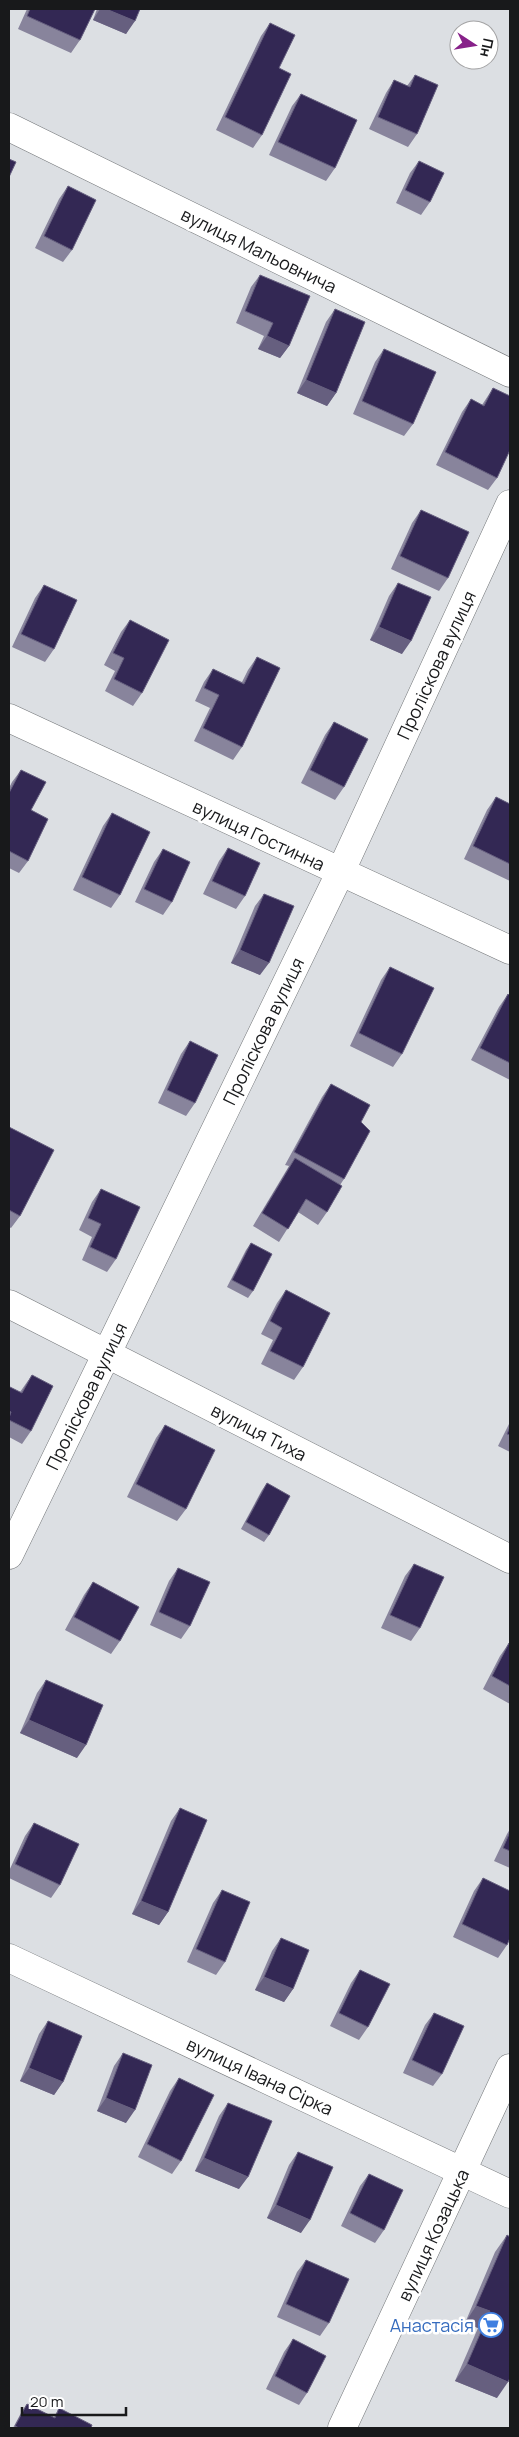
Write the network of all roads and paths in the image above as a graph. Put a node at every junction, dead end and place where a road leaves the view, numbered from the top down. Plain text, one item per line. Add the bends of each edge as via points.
1 (9, 127) edge
2 (510, 373) edge
3 (510, 504) edge
4 (9, 718) edge
5 (340, 873) junction
6 (510, 950) edge
7 (9, 1304) edge
8 (106, 1355) junction
9 (9, 1555) edge
10 (510, 1560) edge
11 (9, 1958) edge
12 (510, 2068) edge
13 (463, 2171) junction
14 (510, 2194) edge
15 (342, 2428) edge

1 - 2 street, вулиця Мальовнича
3 - 5 street, Проліскова вулиця
4 - 5 street, вулиця Гостинна
5 - 6 street, вулиця Гостинна
5 - 8 street, Проліскова вулиця
7 - 8 street, вулиця Тиха
8 - 9 street, Проліскова вулиця
8 - 10 street, вулиця Тиха
11 - 13 street, вулиця Івана Сірка
12 - 13 street, вулиця Козацька
13 - 14 street, вулиця Івана Сірка
13 - 15 street, вулиця Козацька

